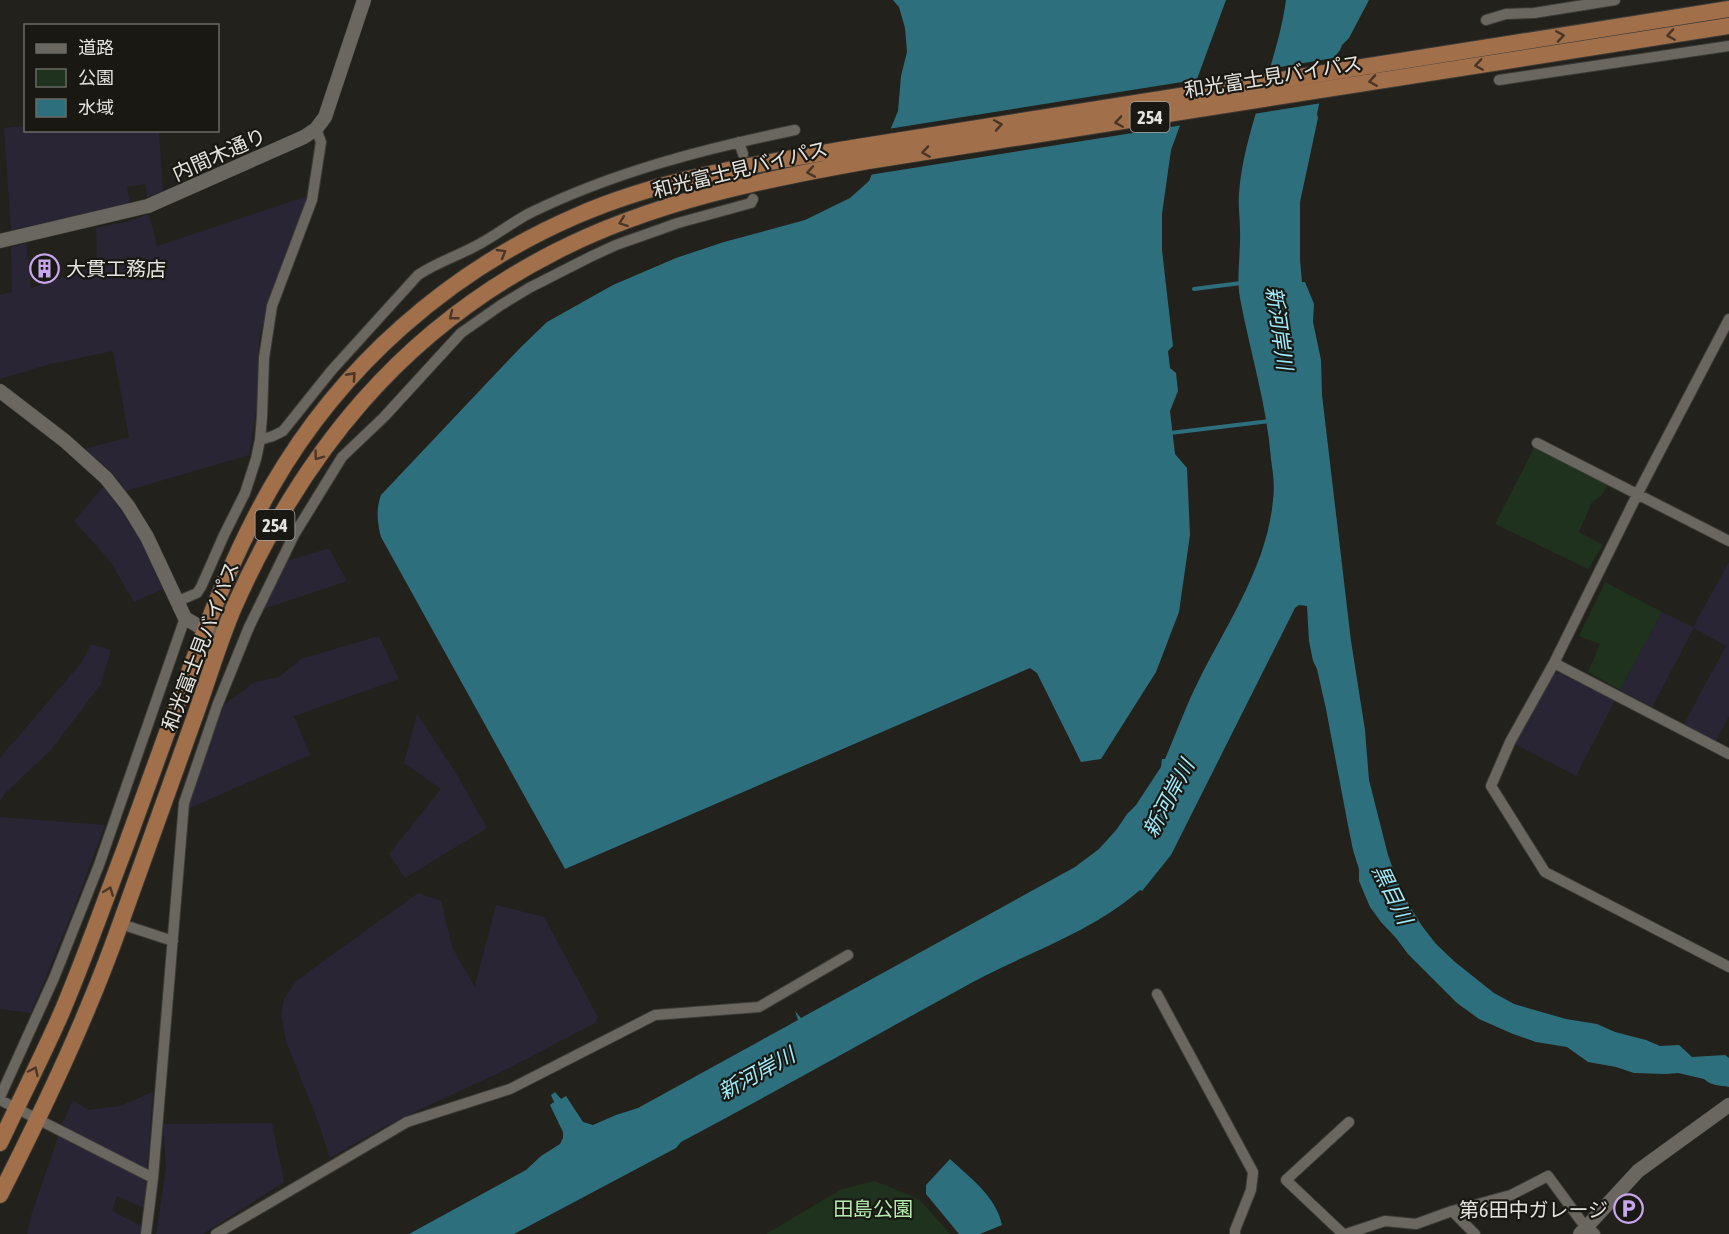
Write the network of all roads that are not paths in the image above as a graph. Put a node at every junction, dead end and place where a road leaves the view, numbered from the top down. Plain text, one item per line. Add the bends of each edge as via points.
1 (364, 0) edge
2 (1616, 0) edge
3 (1729, 9) edge
4 (1486, 20) dead end
5 (1729, 26) edge
6 (1729, 46) edge
7 (1499, 81) dead end
8 (316, 129) junction
9 (795, 130) dead end
10 (739, 142) junction
11 (743, 154) dead end
12 (753, 199) dead end
13 (0, 241) edge
14 (1728, 324) edge
15 (0, 391) edge
16 (260, 440) junction
17 (1537, 443) dead end
18 (1638, 493) junction
19 (1729, 541) edge
20 (176, 602) junction
21 (185, 618) junction
22 (205, 630) junction
23 (223, 637) junction
24 (1554, 663) junction
25 (1729, 754) edge
26 (121, 924) junction
27 (173, 941) junction
28 (848, 955) dead end
29 (1729, 967) edge
30 (1156, 994) dead end
31 (0, 1098) edge
32 (1726, 1107) edge
33 (16, 1108) junction
34 (38, 1120) junction
35 (1349, 1122) dead end
36 (0, 1143) edge
37 (153, 1178) junction
38 (0, 1195) edge
39 (1452, 1211) junction
40 (1587, 1232) edge
41 (146, 1234) edge
42 (216, 1234) edge
43 (1235, 1234) edge
44 (1345, 1234) edge
45 (1475, 1234) edge

1 - 8 street via 325,117
2 - 4 street
22 -> 3 highway, 和光富士見バイパス / 254 via 233,564 282,469 340,389 410,319 453,286 497,256 577,215 637,193 716,172
5 -> 23 highway, 和光富士見バイパス / 254 via 868,161 734,188 674,204 598,232 549,255 466,307 384,377 348,417 295,490 261,551
6 - 7 street
8 - 13 street, 内間木通り via 148,206
8 - 16 street via 321,142 312,200 272,306 264,358
9 - 10 street
10 - 11 street
10 - 16 street via 604,180 528,214 462,254 435,263 418,275 331,371 284,431
12 - 27 street via 752,203 616,245 501,304 461,333 342,457 294,535 249,627 187,790 181,817
14 - 18 street
15 - 20 street via 65,441 112,485 147,537
16 - 20 street via 246,493 201,587 197,593
17 - 18 street
18 - 19 street
18 - 24 street
20 - 21 street
21 - 22 street
21 - 31 street via 99,865
22 - 23 street
33 -> 22 highway, 和光富士見バイパス / 254 via 61,1013
23 - 26 highway, 和光富士見バイパス / 254
24 - 25 street
24 - 29 street via 1510,742 1491,786 1545,872
26 - 27 street
26 - 34 highway, 和光富士見バイパス / 254
27 - 37 street
28 - 42 street via 759,1007 655,1015 510,1089 407,1122
30 - 43 street via 1253,1172 1251,1190
31 - 33 street
32 - 40 street via 1638,1171
33 - 34 street
33 - 36 highway, 和光富士見バイパス / 254
34 - 37 street
34 - 38 highway, 和光富士見バイパス / 254
35 - 44 street via 1286,1180
37 - 41 street
39 - 40 street via 1511,1194 1548,1176
39 - 44 street via 1416,1224 1385,1221
39 - 45 street

